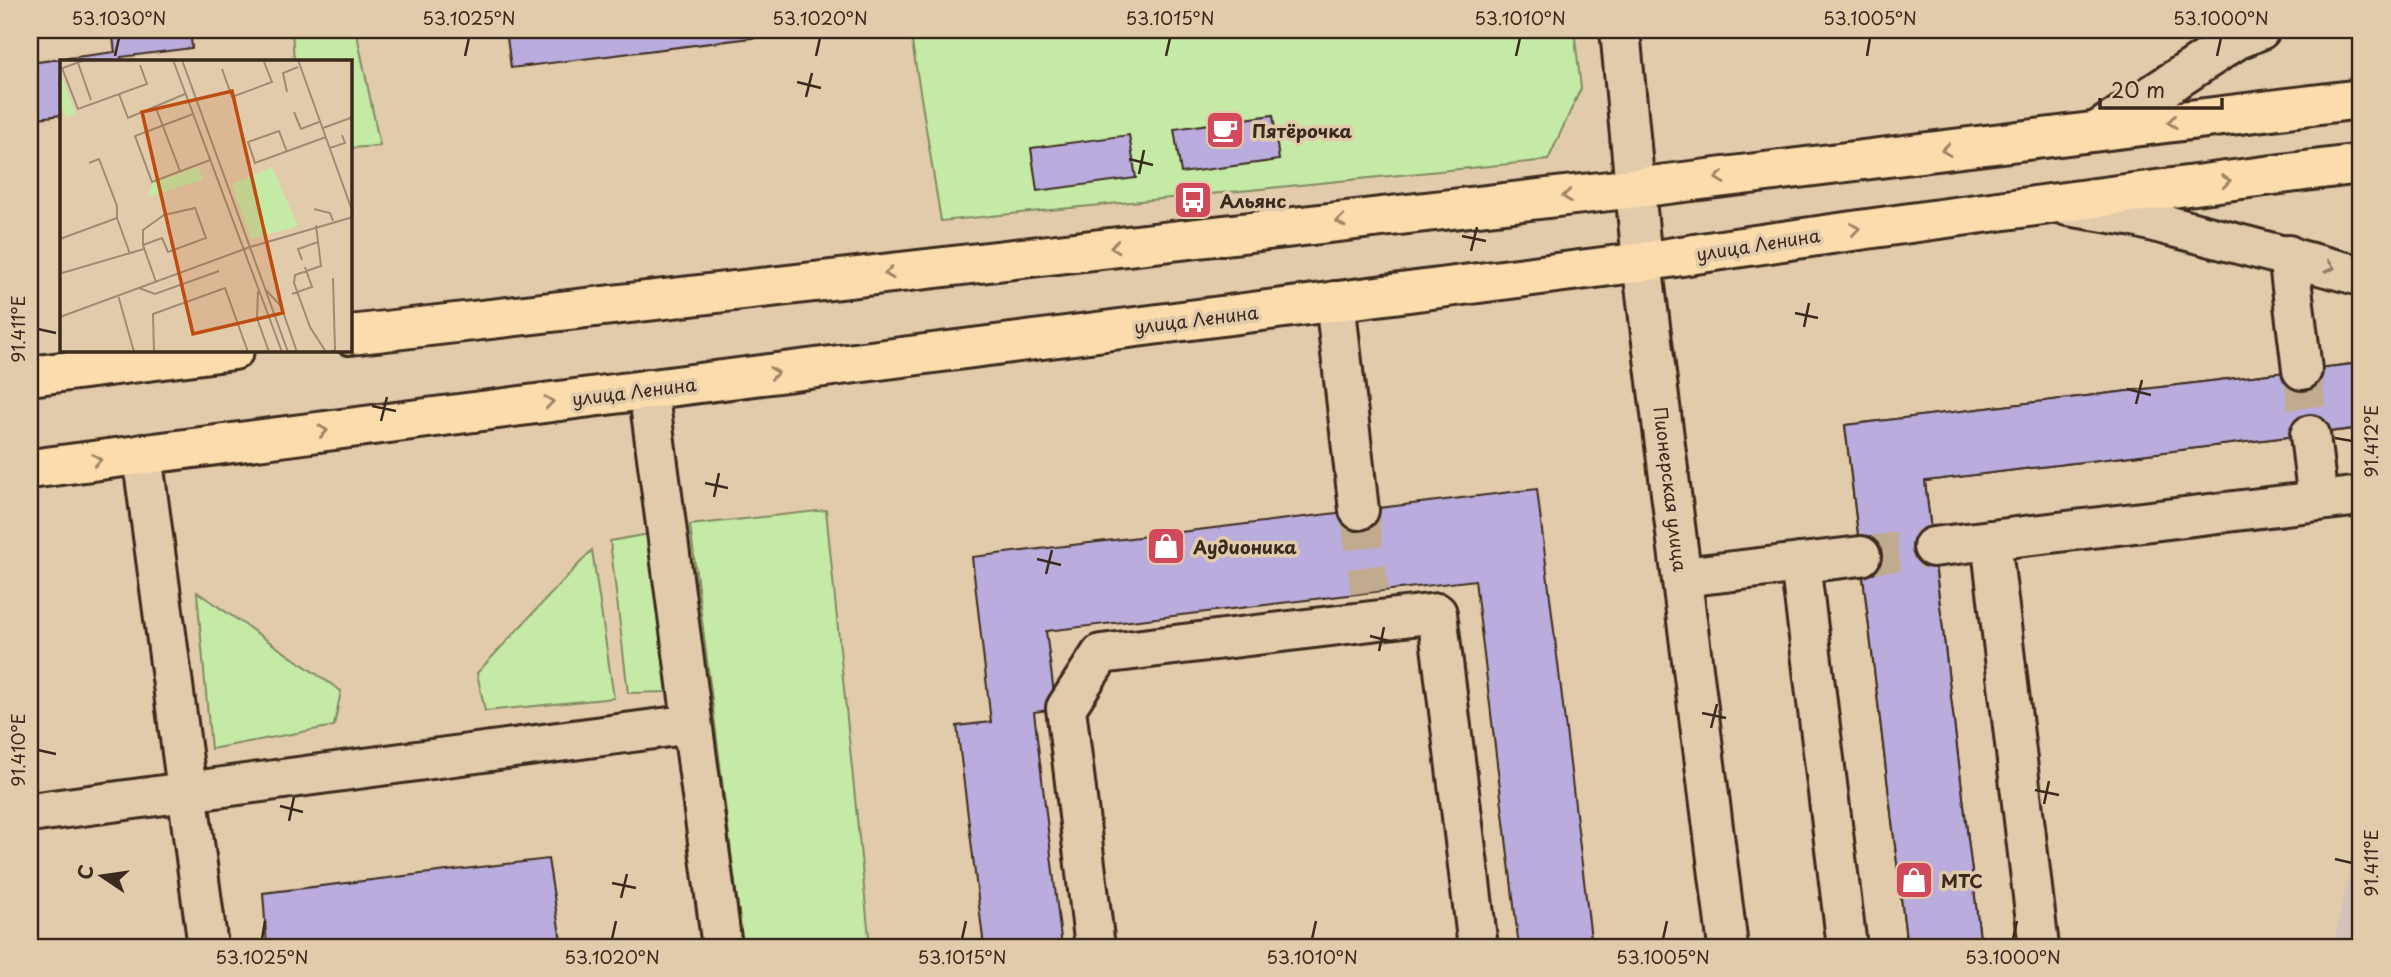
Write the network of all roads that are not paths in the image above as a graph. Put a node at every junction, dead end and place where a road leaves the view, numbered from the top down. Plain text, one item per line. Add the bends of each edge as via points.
1 (1620, 30) edge
2 (2243, 33) edge
3 (2361, 99) edge
4 (2099, 130) junction
5 (2361, 164) edge
6 (1635, 188) junction
7 (2048, 202) junction
8 (2288, 256) junction
9 (1642, 262) junction
10 (2361, 276) edge
11 (1335, 301) junction
12 (352, 335) edge
13 (218, 352) edge
14 (2302, 370) tunnel mouth
15 (30, 376) edge
16 (648, 389) junction
17 (2310, 435) tunnel mouth
18 (142, 454) junction
19 (30, 469) edge
20 (2361, 496) edge
21 (2318, 501) junction
22 (1359, 510) tunnel mouth
23 (1991, 540) junction
24 (1933, 547) tunnel mouth
25 (1861, 556) tunnel mouth
26 (1800, 563) junction
27 (1682, 578) junction
28 (692, 724) junction
29 (187, 792) junction
30 (30, 813) edge
31 (208, 947) edge
32 (722, 947) edge
33 (1095, 947) edge
34 (1478, 947) edge
35 (1728, 947) edge
36 (1847, 947) edge
37 (2039, 947) edge

1 - 6 street, Пионерская улица
2 - 4 street
3 -> 4 main road
4 -> 6 main road
7 -> 5 main road, улица Ленина
6 - 9 street, Пионерская улица
6 -> 12 main road
7 - 8 street via 2135,217
9 -> 7 main road, улица Ленина
8 -> 10 street
8 - 14 street
9 - 11 main road, улица Ленина
9 - 27 street, Пионерская улица
16 -> 11 main road, улица Ленина
11 - 22 street
13 - 15 main road
18 -> 16 main road, улица Ленина
16 - 28 street
17 - 21 street
19 -> 18 main road, улица Ленина
18 - 29 street
20 - 21 street
21 - 23 street
23 - 24 street
23 - 37 street
25 - 26 street
26 - 27 street
26 - 36 street
27 - 35 street, Пионерская улица
28 - 29 street
28 - 32 street
29 - 30 street
29 - 31 street
33 - 34 street via 1066,708 1101,653 1372,606 1437,613

